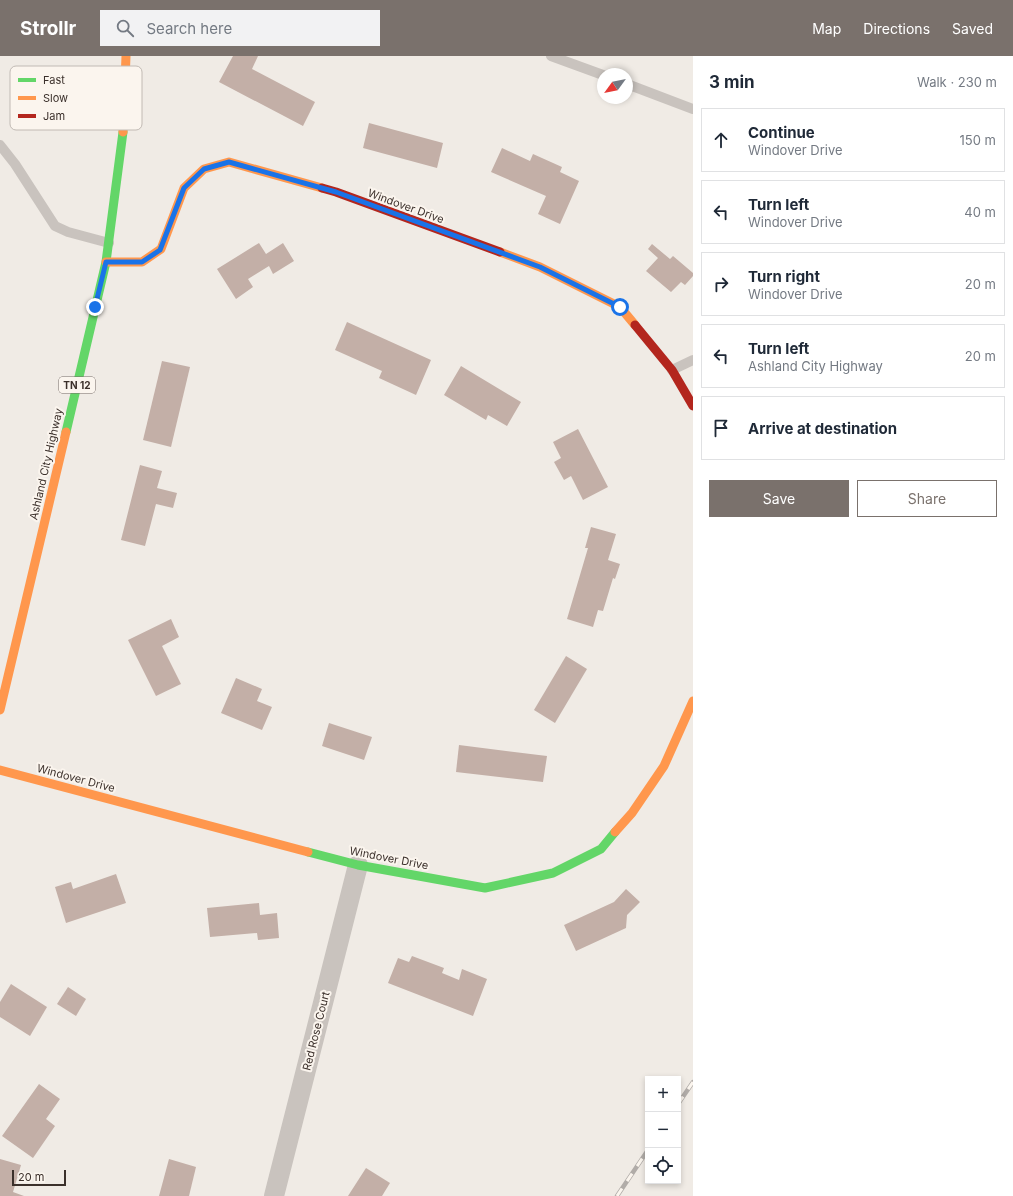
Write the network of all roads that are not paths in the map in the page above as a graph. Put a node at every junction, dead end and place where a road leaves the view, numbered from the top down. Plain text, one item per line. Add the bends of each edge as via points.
1 (126, 56) edge
2 (551, 56) edge
3 (126, 66) edge
4 (597, 73) edge
5 (633, 86) edge
6 (693, 109) edge
7 (123, 130) edge
8 (0, 145) edge
9 (109, 243) junction
10 (106, 262) junction
11 (693, 360) edge
12 (672, 370) junction
13 (693, 406) edge
14 (693, 701) edge
15 (0, 710) edge
16 (0, 770) edge
17 (358, 865) junction
18 (274, 1196) edge

1 - 3 street, Ashland City Highway / TN 12
2 - 4 lane
5 - 6 lane
7 - 9 street, Ashland City Highway / TN 12
8 - 9 lane via 55,226
9 - 10 street, Ashland City Highway / TN 12
10 - 12 street, Windover Drive via 142,262 160,250 184,188 204,169 229,162 336,192 540,267 620,307
10 - 15 street, Ashland City Highway / TN 12
11 - 12 lane
12 - 13 street, Windover Drive
14 - 17 street, Windover Drive via 664,766 632,813 601,850 553,873 485,888
16 - 17 street, Windover Drive
17 - 18 street, Red Rose Court

